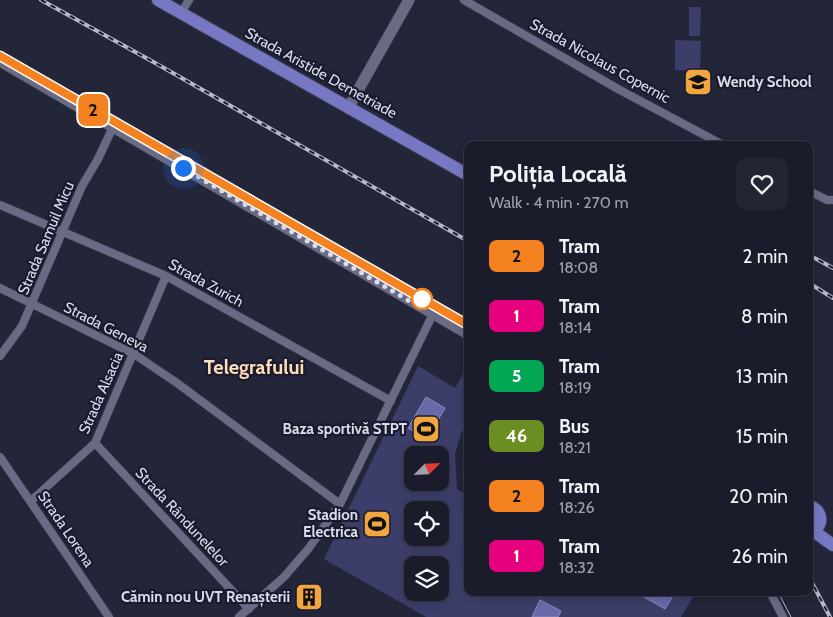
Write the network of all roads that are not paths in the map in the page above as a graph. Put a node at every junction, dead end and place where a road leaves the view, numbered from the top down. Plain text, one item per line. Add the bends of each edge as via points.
1 (158, 0) edge
2 (189, 0) edge
3 (409, 0) edge
4 (464, 0) edge
5 (181, 13) junction
6 (0, 61) edge
7 (348, 108) junction
8 (113, 127) junction
9 (716, 141) edge
10 (464, 173) edge
11 (813, 193) edge
12 (833, 200) edge
13 (0, 205) edge
14 (62, 231) junction
15 (166, 276) junction
16 (0, 288) edge
17 (32, 305) junction
18 (433, 314) junction
19 (464, 332) edge
20 (134, 354) junction
21 (0, 356) edge
22 (391, 401) junction
23 (96, 443) junction
24 (0, 457) edge
25 (31, 501) junction
26 (340, 504) junction
27 (813, 507) edge
28 (813, 529) edge
29 (813, 531) edge
30 (833, 545) edge
31 (772, 596) edge
32 (249, 609) junction
33 (108, 617) edge
34 (239, 617) edge
35 (783, 617) edge

1 - 5 main road, Strada Aristide Demetriade
2 - 5 street
3 - 7 street
4 - 9 street, Strada Nicolaus Copernic
5 - 7 main road, Strada Aristide Demetriade
6 - 8 street
7 - 10 main road, Strada Aristide Demetriade
8 - 14 street, Strada Samuil Micu
8 - 18 street
11 - 12 street
13 - 14 street, Strada Zurich
14 - 15 street, Strada Zurich
14 - 17 street, Strada Samuil Micu
15 - 20 street, Strada Alsacia
15 - 22 street, Strada Zurich
16 - 17 street, Strada Geneva
17 - 20 street, Strada Geneva
17 - 21 street, Strada Samuil Micu via 22,326
18 - 19 street
18 - 22 street
20 - 23 street, Strada Alsacia
20 - 26 street, Strada Geneva
22 - 26 street
23 - 25 street, Strada Alsacia
23 - 32 street, Strada Rândunelelor
24 - 25 street, Strada Lorena
25 - 33 street, Strada Lorena
26 - 32 street via 297,562
27 - 28 main road via 819,515 819,524
29 - 30 main road
31 - 35 street
32 - 34 street

